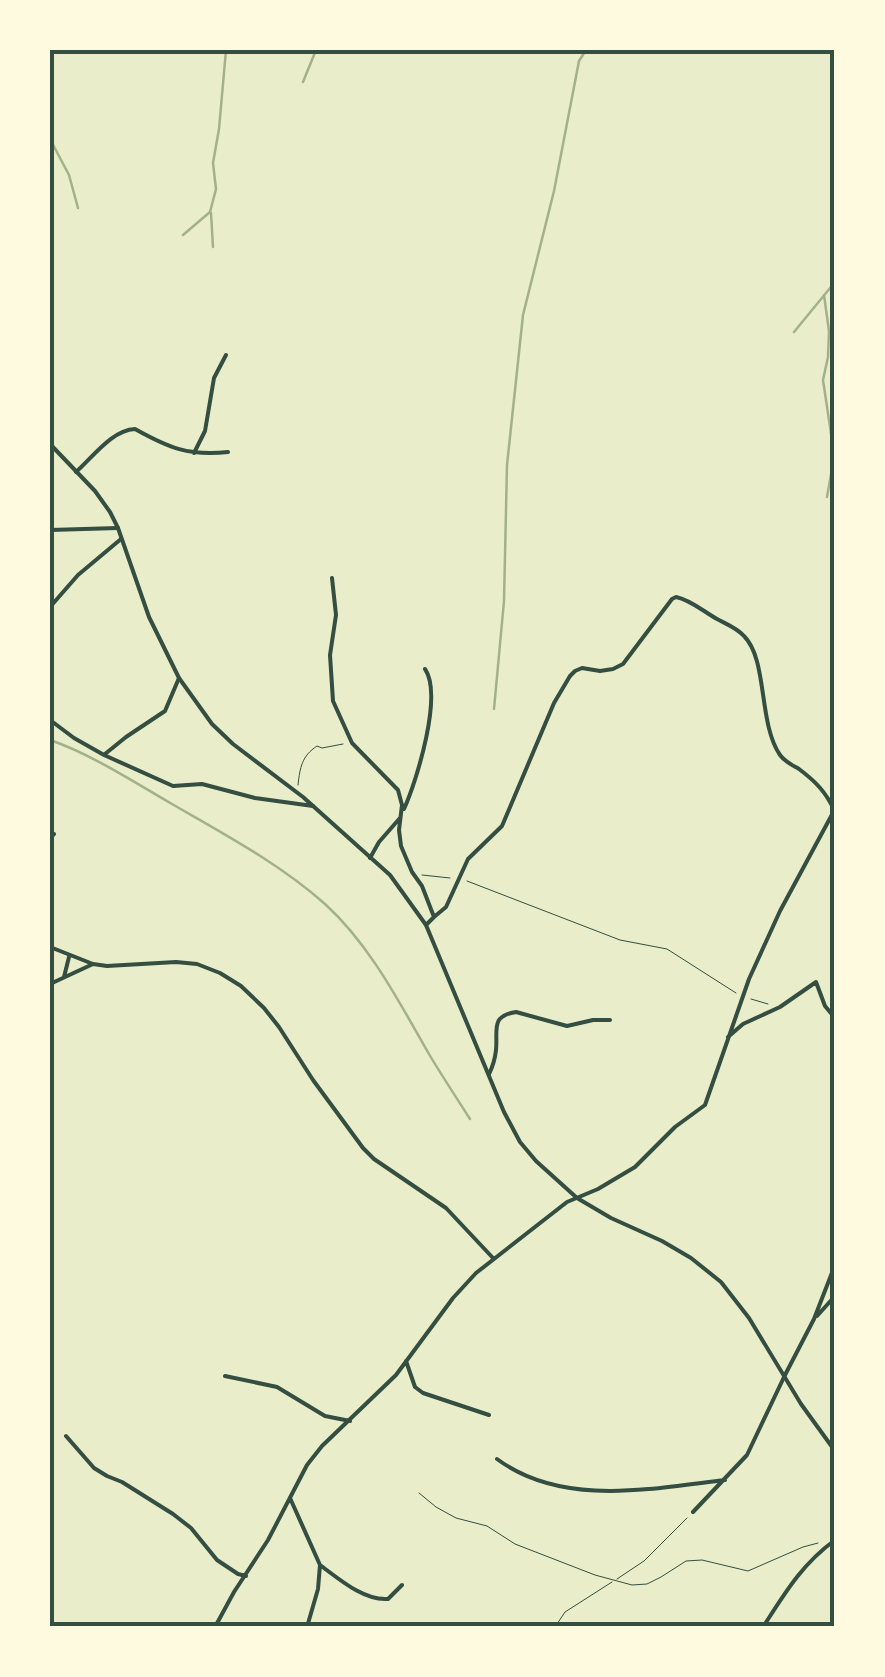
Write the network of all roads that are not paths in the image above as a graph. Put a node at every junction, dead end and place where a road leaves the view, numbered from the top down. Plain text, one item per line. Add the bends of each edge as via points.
1 (226, 355) dead end
2 (50, 445) edge
3 (228, 452) dead end
4 (194, 454) junction
5 (76, 472) junction
6 (118, 528) junction
7 (50, 530) edge
8 (121, 539) junction
9 (332, 578) dead end
10 (50, 607) edge
11 (424, 669) dead end
12 (179, 678) junction
13 (50, 720) edge
14 (104, 755) junction
15 (314, 806) junction
16 (835, 810) edge
17 (401, 816) junction
18 (370, 858) junction
19 (434, 917) junction
20 (426, 925) junction
21 (50, 947) edge
22 (70, 956) junction
23 (92, 964) junction
24 (64, 977) junction
25 (50, 984) edge
26 (835, 1018) edge
27 (610, 1020) dead end
28 (726, 1038) junction
29 (489, 1074) junction
30 (577, 1198) junction
31 (493, 1258) junction
32 (835, 1265) edge
33 (835, 1296) edge
34 (814, 1319) junction
35 (406, 1361) junction
36 (784, 1375) junction
37 (225, 1376) dead end
38 (488, 1415) dead end
39 (350, 1421) junction
40 (66, 1436) dead end
41 (835, 1451) edge
42 (497, 1459) dead end
43 (725, 1480) junction
44 (290, 1498) junction
45 (693, 1512) road end
46 (835, 1540) edge
47 (320, 1565) junction
48 (246, 1576) junction
49 (402, 1585) dead end
50 (215, 1627) edge
51 (306, 1627) edge
52 (762, 1627) edge

1 - 4 street
2 - 5 street
3 - 4 street
4 - 5 street via 128,428
5 - 6 street
6 - 7 street
6 - 8 street
8 - 10 street
8 - 12 street
9 - 17 street via 338,716 352,743 398,790
11 - 17 street via 432,690 428,725
12 - 14 street via 165,712
12 - 15 street via 233,744
13 - 14 street
14 - 15 street via 173,786 202,784
15 - 18 street
16 - 19 street via 817,783 777,750 756,659 743,634 676,597 623,664 582,668 570,676 502,826 468,860 446,907
16 - 28 street via 780,911
17 - 18 street
17 - 19 street via 401,846
18 - 20 street
19 - 20 street
20 - 29 street
21 - 22 street
22 - 23 street
22 - 24 street
23 - 24 street
23 - 31 street via 197,964 241,986 280,1027 363,1148 446,1208
24 - 25 street
26 - 28 street via 816,982
27 - 29 street via 567,1026 509,1012 498,1021
28 - 30 street via 705,1105 635,1167
29 - 30 street via 520,1142
30 - 31 street
30 - 36 street via 692,1258 721,1282
31 - 35 street
32 - 34 street
33 - 34 street
34 - 36 street
35 - 38 street via 423,1393
35 - 39 street
36 - 41 street
36 - 43 street via 756,1441
37 - 39 street via 277,1387 325,1416
39 - 44 street via 322,1446
40 - 48 street via 94,1468 173,1514 217,1560
42 - 43 street via 526,1476 580,1490
43 - 45 street
44 - 47 street
44 - 48 street
46 - 52 street via 792,1581
47 - 49 street via 376,1599 394,1596
47 - 51 street
48 - 50 street

